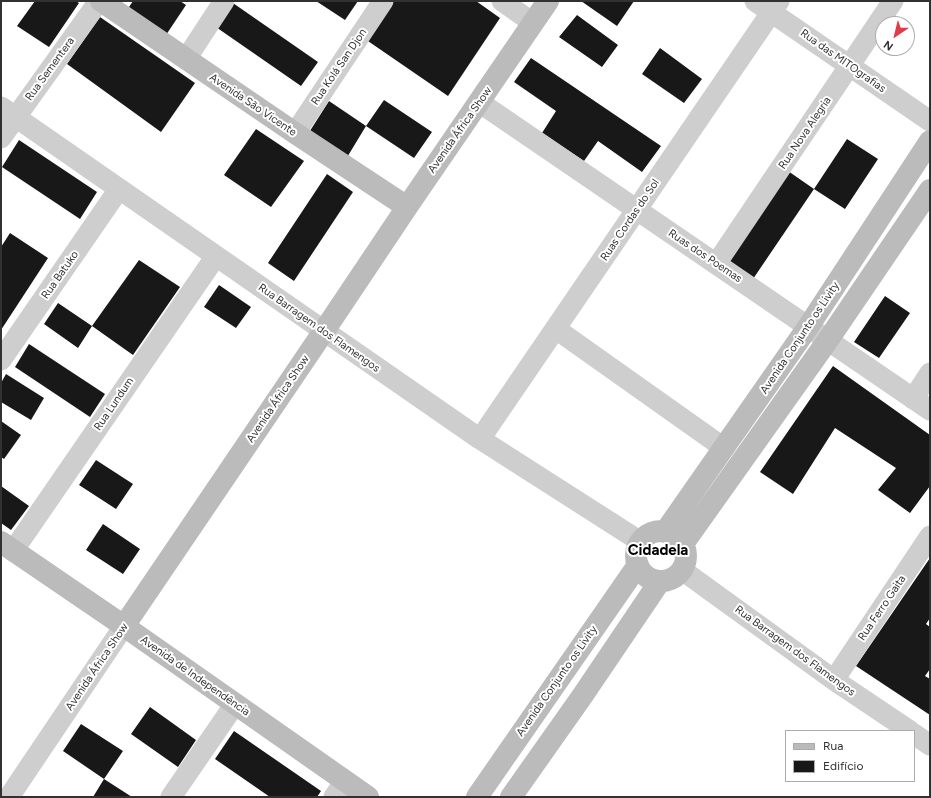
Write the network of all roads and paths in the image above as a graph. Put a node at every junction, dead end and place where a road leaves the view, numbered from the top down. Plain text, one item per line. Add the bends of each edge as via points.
1 (100, 1) edge
2 (224, 1) edge
3 (383, 1) edge
4 (502, 1) edge
5 (548, 1) edge
6 (893, 1) edge
7 (768, 5) edge
8 (533, 22) junction
9 (186, 59) junction
10 (850, 66) junction
11 (480, 102) junction
12 (8, 112) edge
13 (930, 122) edge
14 (295, 133) junction
15 (1, 138) edge
16 (930, 141) edge
17 (119, 189) junction
18 (930, 190) edge
19 (407, 207) junction
20 (637, 210) junction
21 (216, 256) junction
22 (716, 264) junction
23 (808, 327) junction
24 (556, 329) junction
25 (324, 331) junction
26 (828, 340) junction
27 (1, 360) edge
28 (930, 373) edge
29 (913, 399) junction
30 (930, 410) edge
31 (480, 439) junction
32 (724, 448) junction
33 (665, 532) junction
34 (930, 536) edge
35 (640, 542) junction
36 (683, 544) junction
37 (7, 547) edge
38 (638, 565) junction
39 (682, 570) junction
40 (660, 581) junction
41 (124, 626) junction
42 (834, 680) junction
43 (235, 704) junction
44 (909, 730) edge
45 (915, 735) edge
46 (930, 745) edge
47 (340, 789) edge
48 (9, 797) edge
49 (171, 797) edge
50 (368, 797) edge
51 (477, 797) edge
52 (511, 797) edge

1 - 9 street, Avenida São Vicente
1 - 12 street, Rua Sementera
2 - 9 street
3 - 14 street, Rua Kolá San Djon
4 - 8 street
5 - 8 street, Avenida África Show
6 - 10 street, Rua Nova Alegria
7 - 10 street, Rua das MITOgrafias
7 - 20 street, Ruas Cordas do Sol
8 - 11 street, Avenida África Show
9 - 14 street, Avenida São Vicente
10 - 13 street, Rua das MITOgrafias
10 - 22 street, Rua Nova Alegria
11 - 19 street, Avenida África Show
11 - 20 street, Ruas dos Poemas
12 - 15 street, Rua Sementera
12 - 17 street, Rua Barragem dos Flamengos
14 - 19 street, Avenida São Vicente
16 - 23 street, Avenida Conjunto os Livity
17 - 21 street, Rua Barragem dos Flamengos
17 - 27 street, Rua Batuko
18 - 26 street, Avenida Conjunto os Livity
19 - 25 street, Avenida África Show
20 - 22 street, Ruas dos Poemas
20 - 24 street, Ruas Cordas do Sol
21 - 25 street, Rua Barragem dos Flamengos
21 - 37 street, Rua Lundum
22 - 23 street, Ruas dos Poemas
23 - 26 street, Ruas dos Poemas
23 - 32 street, Avenida Conjunto os Livity
24 - 31 street, Ruas Cordas do Sol
24 - 32 street
25 - 31 street, Rua Barragem dos Flamengos
25 - 41 street, Avenida África Show
26 - 29 street, Ruas dos Poemas
26 - 36 street, Avenida Conjunto os Livity
28 - 29 street
29 - 30 street, Ruas dos Poemas
31 - 35 street, Rua Barragem dos Flamengos
32 - 33 street, Avenida Conjunto os Livity
33 - 35 street via 651,534
33 - 36 street via 674,535
34 - 42 street, Rua Ferro Gaita
35 - 38 street via 636,553
36 - 39 street via 686,559
37 - 41 street, Avenida de Independência
38 - 40 street via 649,578
38 - 51 street, Avenida Conjunto os Livity
39 - 40 street via 672,578
39 - 42 street, Rua Barragem dos Flamengos
40 - 52 street
41 - 43 street, Avenida de Independência
41 - 48 street, Avenida África Show
42 - 44 street, Rua Barragem dos Flamengos
43 - 47 street, Avenida de Independência
43 - 49 street
45 - 46 street
47 - 50 street, Avenida de Independência

